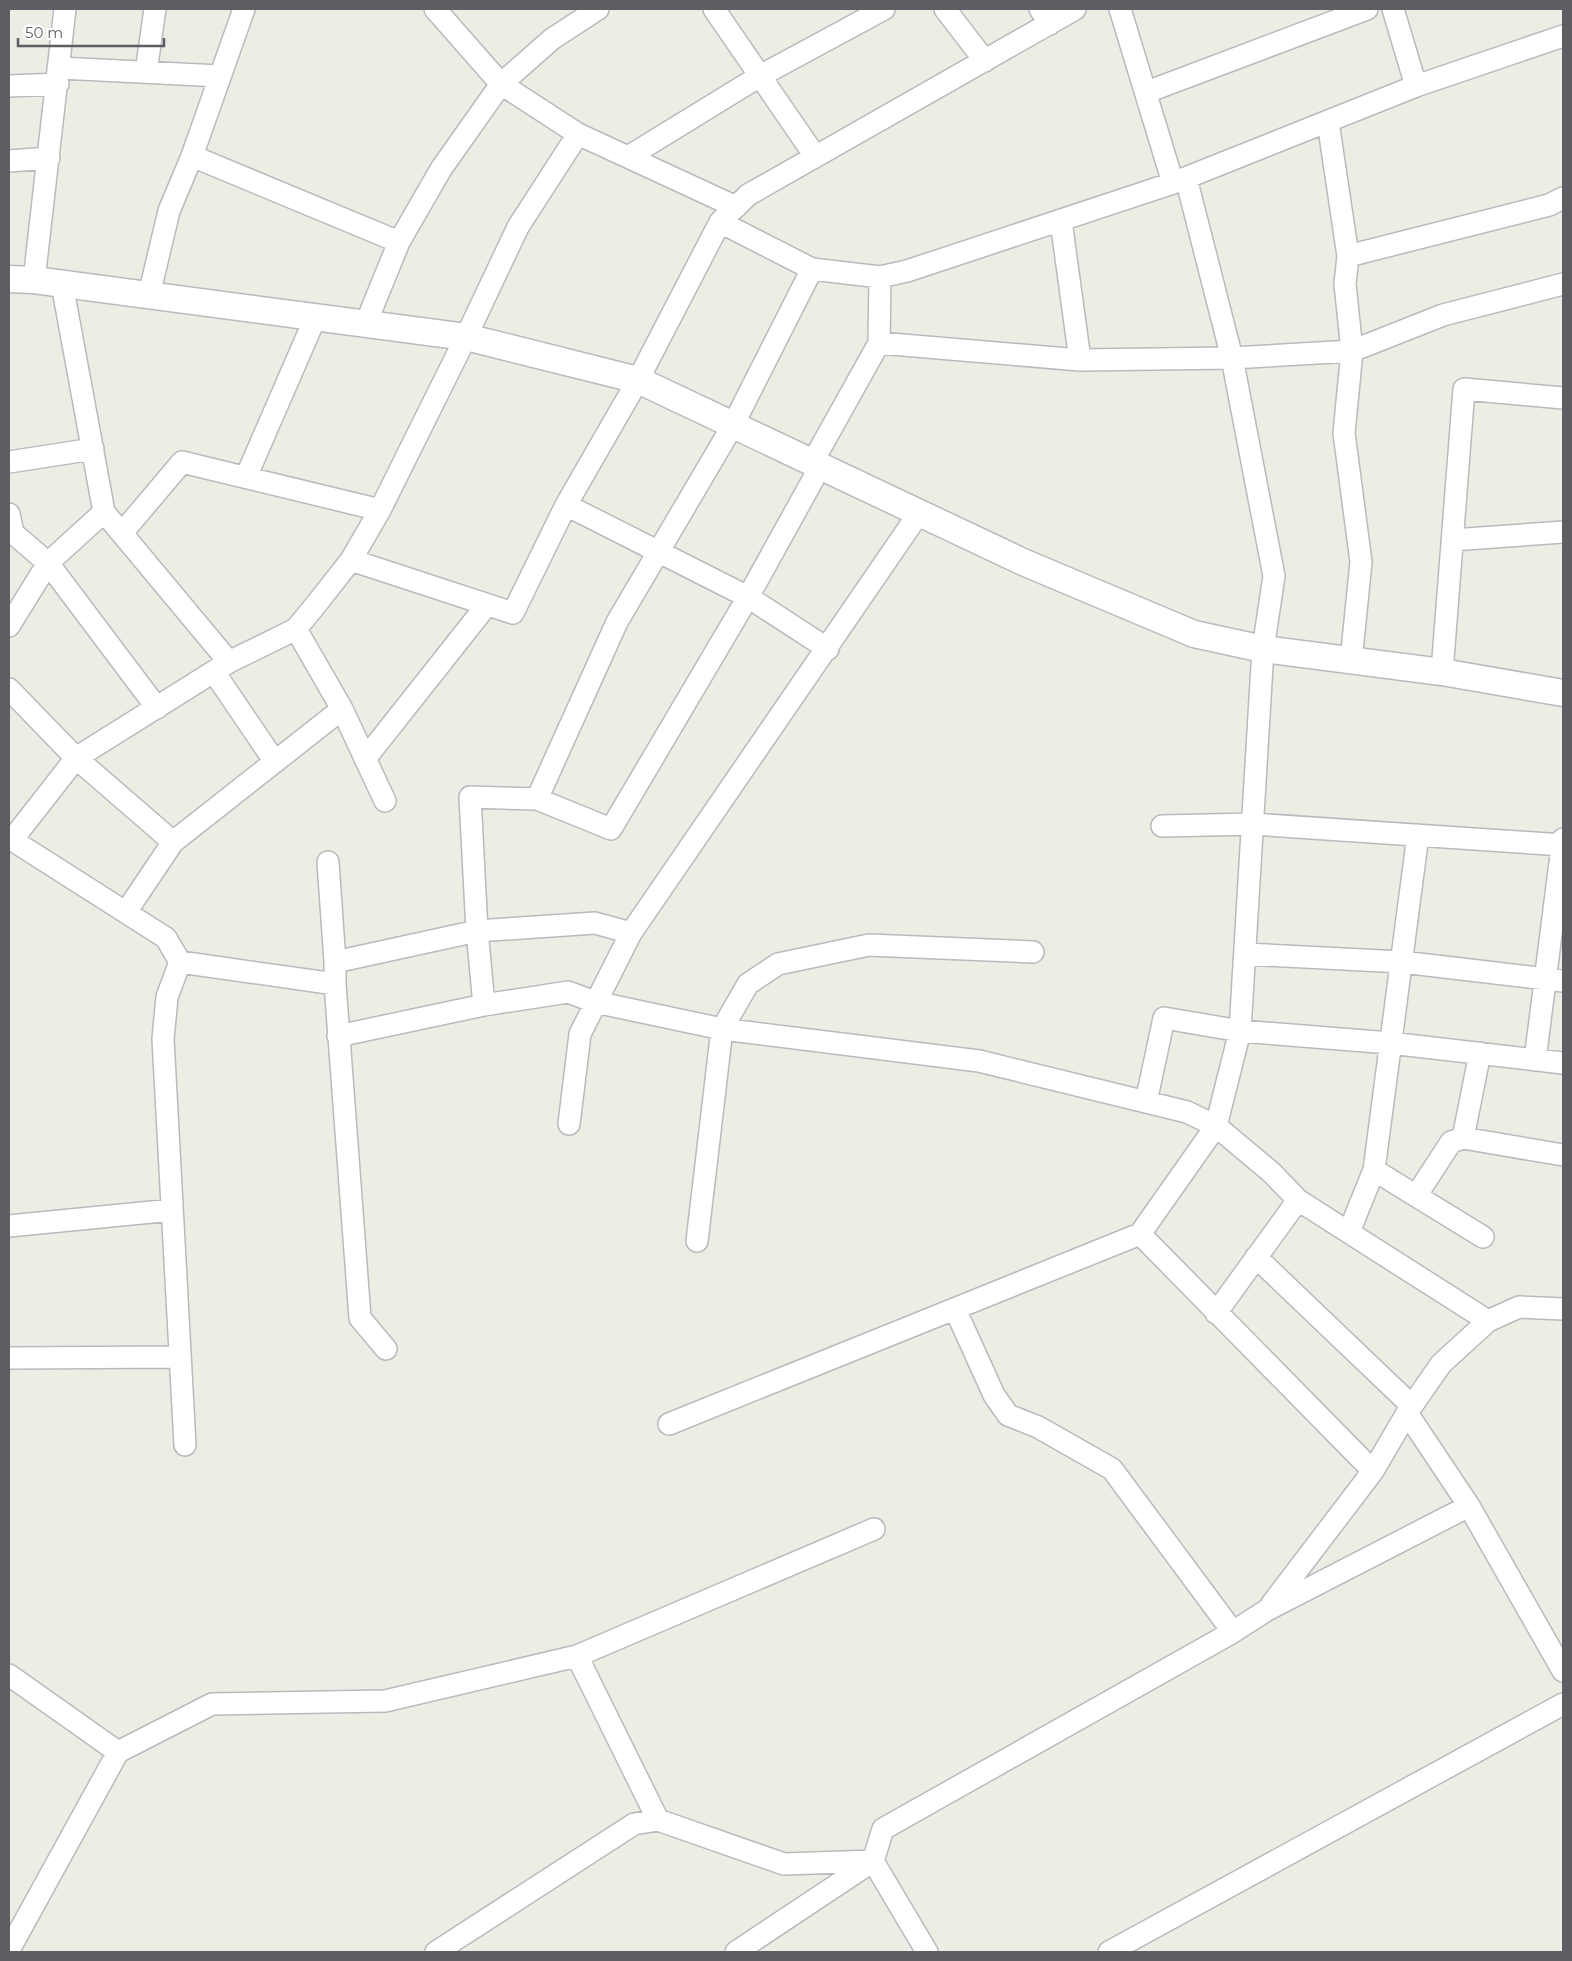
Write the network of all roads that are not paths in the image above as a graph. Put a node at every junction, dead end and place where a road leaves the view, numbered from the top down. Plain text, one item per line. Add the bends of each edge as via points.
1 (65, 9) edge
2 (155, 9) edge
3 (244, 9) edge
4 (435, 9) edge
5 (598, 9) edge
6 (714, 9) edge
7 (884, 9) edge
8 (945, 9) edge
9 (1075, 9) edge
10 (1120, 9) edge
11 (1367, 9) edge
12 (1393, 9) edge
13 (1045, 16) edge
14 (1563, 36) edge
15 (985, 60) junction
16 (146, 72) junction
17 (59, 76) junction
18 (220, 76) junction
19 (760, 76) junction
20 (501, 84) junction
21 (9, 86) edge
22 (1416, 86) junction
23 (1146, 92) junction
24 (1328, 122) junction
25 (578, 134) junction
26 (192, 156) junction
27 (815, 156) junction
28 (628, 157) junction
29 (49, 158) junction
30 (9, 161) edge
31 (1179, 180) junction
32 (1563, 198) edge
33 (736, 207) junction
34 (720, 222) junction
35 (1061, 222) junction
36 (399, 242) junction
37 (1348, 256) junction
38 (812, 270) junction
39 (880, 277) junction
40 (21, 280) edge
41 (62, 284) junction
42 (1563, 284) edge
43 (149, 295) junction
44 (316, 316) junction
45 (366, 323) junction
46 (466, 337) junction
47 (879, 343) junction
48 (1352, 351) junction
49 (1232, 358) junction
50 (1080, 360) junction
51 (638, 380) junction
52 (1563, 398) edge
53 (733, 425) junction
54 (93, 449) junction
55 (9, 462) edge
56 (816, 465) junction
57 (246, 478) junction
58 (566, 505) junction
59 (380, 510) junction
60 (104, 512) junction
61 (919, 513) junction
62 (10, 527) edge
63 (1563, 532) edge
64 (122, 533) junction
65 (1452, 540) junction
66 (658, 552) junction
67 (351, 560) junction
68 (48, 563) junction
69 (748, 598) junction
70 (486, 606) junction
71 (9, 626) edge
72 (296, 629) junction
73 (828, 649) junction
74 (1263, 649) junction
75 (1351, 661) junction
76 (222, 667) junction
77 (1442, 672) junction
78 (9, 689) edge
79 (1563, 692) edge
80 (157, 708) junction
81 (342, 709) junction
82 (76, 758) junction
83 (365, 759) junction
84 (275, 762) junction
85 (537, 799) junction
86 (385, 801) dead end
87 (1253, 824) junction
88 (1162, 826) dead end
89 (1418, 835) junction
90 (10, 839) edge
91 (173, 842) junction
92 (1563, 843) edge
93 (328, 862) dead end
94 (126, 912) junction
95 (477, 931) junction
96 (631, 933) junction
97 (1033, 952) dead end
98 (1245, 954) junction
99 (180, 962) junction
100 (335, 962) junction
101 (1402, 962) junction
102 (1554, 979) edge
103 (335, 984) junction
104 (595, 1002) junction
105 (484, 1005) junction
106 (722, 1029) junction
107 (1240, 1031) junction
108 (338, 1036) junction
109 (1390, 1043) junction
110 (1480, 1053) junction
111 (1535, 1060) junction
112 (1563, 1063) edge
113 (1146, 1102) junction
114 (569, 1124) dead end
115 (1216, 1126) junction
116 (1462, 1138) junction
117 (1563, 1155) edge
118 (1374, 1170) junction
119 (1416, 1196) junction
120 (1298, 1200) junction
121 (172, 1210) junction
122 (9, 1226) edge
123 (1349, 1232) junction
124 (1140, 1234) junction
125 (1483, 1237) dead end
126 (697, 1241) dead end
127 (1256, 1257) junction
128 (956, 1309) junction
129 (1563, 1309) edge
130 (1216, 1312) junction
131 (1488, 1321) junction
132 (386, 1349) dead end
133 (9, 1358) edge
134 (180, 1358) junction
135 (1410, 1410) junction
136 (669, 1424) dead end
137 (185, 1446) dead end
138 (1373, 1471) junction
139 (1469, 1506) junction
140 (874, 1529) dead end
141 (1267, 1610) junction
142 (1233, 1632) junction
143 (577, 1656) junction
144 (1563, 1671) edge
145 (10, 1679) edge
146 (1563, 1704) edge
147 (118, 1752) junction
148 (658, 1820) junction
149 (872, 1861) junction
150 (9, 1950) edge
151 (436, 1952) edge
152 (736, 1952) edge
153 (927, 1952) edge
154 (1109, 1952) edge

1 - 17 street
2 - 16 street
3 - 18 street
4 - 20 street
5 - 20 street via 552,39
6 - 19 street
7 - 19 street
8 - 15 street
9 - 13 street
10 - 23 street
11 - 23 street
12 - 22 street
13 - 15 street
14 - 22 street
15 - 27 street
16 - 17 street
16 - 18 street
17 - 21 street
17 - 29 street
18 - 26 street
19 - 27 street
19 - 28 street
20 - 25 street
20 - 36 street via 441,169
22 - 24 street
23 - 31 street
24 - 31 street
24 - 37 street
25 - 28 street
25 - 46 street via 518,227
26 - 36 street
26 - 43 street via 169,211
27 - 33 street via 748,195
28 - 33 street
29 - 30 street
29 - 40 street
31 - 35 street
31 - 49 street
32 - 37 street via 1548,205
33 - 34 street
34 - 38 street
34 - 51 street
35 - 39 street
35 - 50 street
36 - 45 street
37 - 48 street via 1345,284
38 - 39 street
38 - 53 street
39 - 47 street
40 - 41 street
41 - 43 street
41 - 54 street
42 - 48 street via 1443,315
43 - 44 street
44 - 45 street
44 - 57 street
45 - 46 street
46 - 51 street
46 - 59 street
47 - 50 street
47 - 56 street
48 - 49 street
48 - 75 street via 1344,433 1361,562
49 - 50 street
49 - 74 street via 1274,576
51 - 53 street
51 - 58 street
52 - 65 street via 1464,389
53 - 56 street
53 - 66 street
54 - 55 street
54 - 60 street
56 - 61 street
56 - 69 street
57 - 59 street
57 - 64 street via 182,462
58 - 66 street
58 - 70 street via 512,613
59 - 67 street
60 - 64 street
60 - 68 street
61 - 73 street
61 - 74 street via 1023,562 1194,634
62 - 68 street
63 - 65 street
64 - 76 street
65 - 77 street
66 - 69 street
66 - 85 street via 617,622
67 - 70 street
67 - 72 street
68 - 71 street
68 - 80 street
69 - 73 street
69 - 85 street via 611,828
70 - 83 street
72 - 76 street
72 - 81 street
73 - 96 street
74 - 75 street
74 - 87 street
75 - 77 street
76 - 80 street
76 - 84 street
77 - 79 street
78 - 82 street
80 - 82 street
81 - 83 street
81 - 84 street
82 - 90 street
82 - 91 street
83 - 86 street
84 - 91 street
85 - 95 street via 470,797
87 - 88 street
87 - 89 street
87 - 98 street
89 - 92 street
89 - 101 street
90 - 94 street
91 - 94 street
92 - 102 street
93 - 100 street
94 - 99 street via 166,938
95 - 96 street via 595,923
95 - 100 street
95 - 105 street
96 - 104 street
97 - 106 street via 869,945 778,964 748,984
98 - 101 street
98 - 107 street
99 - 103 street
99 - 121 street via 167,997 163,1039
100 - 103 street
101 - 102 street
101 - 109 street
102 - 111 street
103 - 108 street
104 - 105 street via 568,992
104 - 106 street
104 - 114 street via 580,1034
105 - 108 street
106 - 113 street via 980,1061
106 - 126 street
107 - 109 street
107 - 113 street via 1164,1018
107 - 115 street
108 - 132 street via 360,1318
109 - 110 street
109 - 118 street
110 - 111 street
110 - 116 street
111 - 112 street
113 - 115 street via 1187,1112
115 - 120 street via 1272,1173
115 - 124 street
116 - 117 street
116 - 119 street via 1451,1142
118 - 119 street
118 - 123 street
119 - 125 street
120 - 123 street
120 - 127 street
121 - 122 street
121 - 134 street
123 - 131 street
124 - 128 street
124 - 130 street
127 - 130 street
127 - 135 street
128 - 136 street
128 - 142 street via 994,1395 1008,1415 1038,1427 1112,1469
129 - 131 street via 1519,1307
130 - 138 street
131 - 135 street via 1441,1364
133 - 134 street
134 - 137 street
135 - 138 street
135 - 139 street
138 - 141 street
139 - 141 street
139 - 144 street
140 - 143 street
141 - 142 street
142 - 149 street via 883,1829
143 - 147 street via 385,1702 212,1704
143 - 148 street
145 - 147 street
146 - 154 street
147 - 150 street
148 - 149 street via 784,1864
148 - 151 street via 634,1824
149 - 152 street
149 - 153 street

